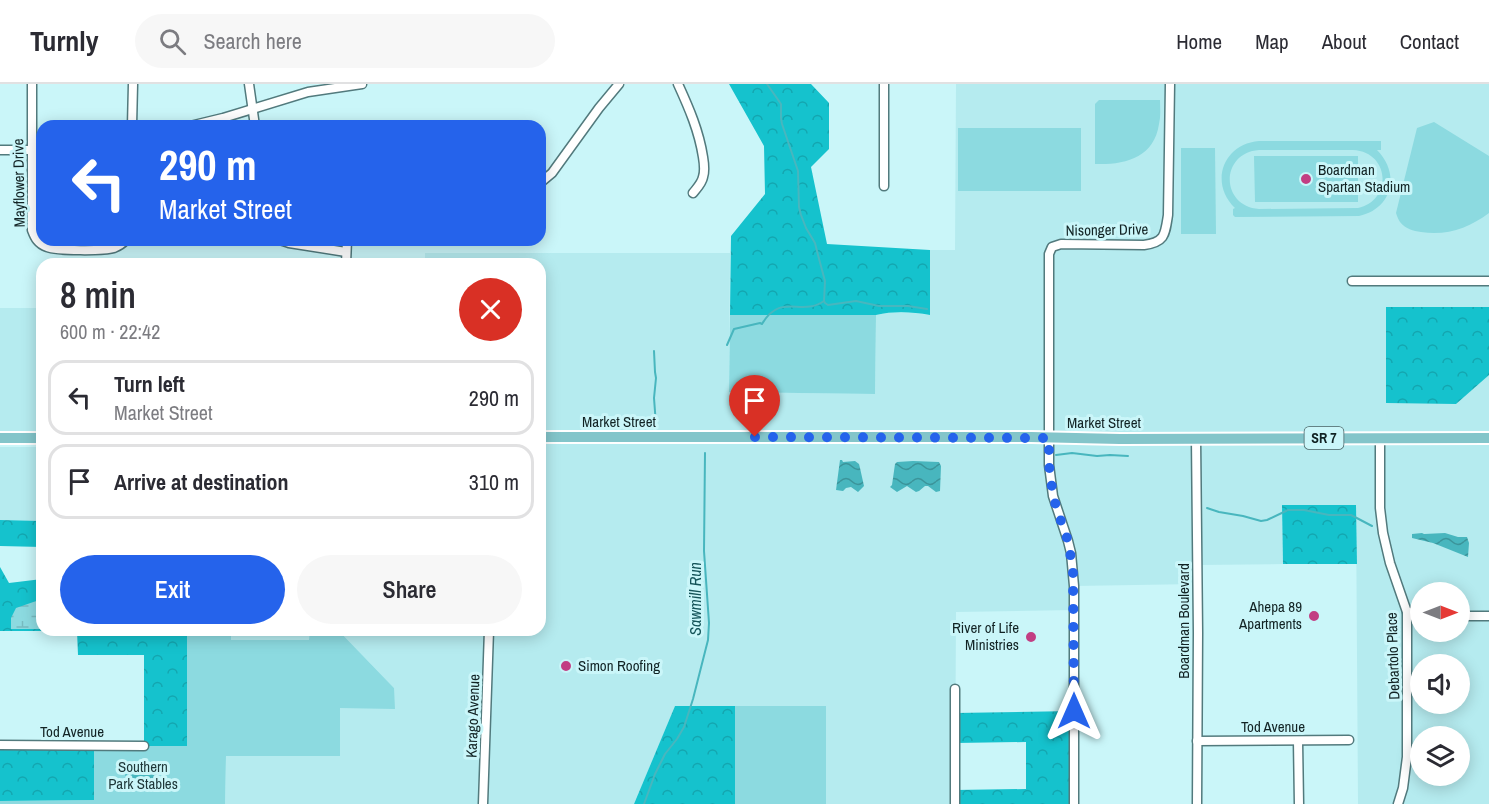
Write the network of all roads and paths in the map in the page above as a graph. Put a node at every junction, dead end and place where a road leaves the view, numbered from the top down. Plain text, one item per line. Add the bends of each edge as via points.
1 (32, 84) edge
2 (133, 84) edge
3 (249, 84) edge
4 (362, 84) edge
5 (619, 84) edge
6 (678, 84) edge
7 (884, 84) edge
8 (1170, 84) edge
9 (253, 109) junction
10 (132, 120) edge
11 (216, 120) edge
12 (254, 120) edge
13 (0, 150) edge
14 (31, 150) junction
15 (546, 178) edge
16 (884, 186) dead end
17 (693, 193) dead end
18 (36, 238) edge
19 (45, 246) edge
20 (119, 246) edge
21 (308, 246) edge
22 (346, 246) edge
23 (346, 252) junction
24 (346, 258) edge
25 (1352, 281) dead end
26 (1489, 281) edge
27 (546, 437) edge
28 (0, 438) edge
29 (36, 438) edge
30 (1049, 438) junction
31 (1196, 438) junction
32 (1380, 438) junction
33 (1489, 438) edge
34 (1407, 612) junction
35 (1410, 612) edge
36 (1470, 616) edge
37 (1489, 616) edge
38 (489, 636) edge
39 (955, 689) dead end
40 (1349, 740) dead end
41 (1197, 741) junction
42 (1298, 741) junction
43 (0, 745) edge
44 (144, 746) dead end
45 (483, 804) edge
46 (955, 804) edge
47 (1074, 804) edge
48 (1197, 804) edge
49 (1299, 804) edge
50 (1398, 804) edge

1 - 14 street, Mayflower Drive
2 - 10 street
3 - 9 street
4 - 9 street via 308,92
5 - 15 street
6 - 17 street via 697,128 703,161 704,177
7 - 16 street
8 - 30 street, Nisonger Drive via 1168,215 1162,239 1144,244 1061,244 1049,252
9 - 11 street
9 - 12 street
13 - 14 street
14 - 18 street, Mayflower Drive via 32,230
19 - 20 street, Mayflower Drive via 74,249
21 - 23 street
22 - 23 street
23 - 24 street
25 - 26 street
27 - 30 main road, Market Street / SR 7
28 - 29 main road
30 - 31 main road, Market Street / SR 7
30 - 47 street via 1052,488 1073,570
31 - 32 main road, Market Street / SR 7
31 - 41 street, Boardman Boulevard
32 - 33 main road, Market Street / SR 7
32 - 34 street, Debartolo Place via 1383,533
34 - 35 street
34 - 50 street, Debartolo Place via 1407,757
36 - 37 street
38 - 45 street, Karago Avenue
39 - 46 street
40 - 42 street, Tod Avenue
41 - 42 street, Tod Avenue
41 - 48 street, Boardman Boulevard
42 - 49 street
43 - 44 street, Tod Avenue

